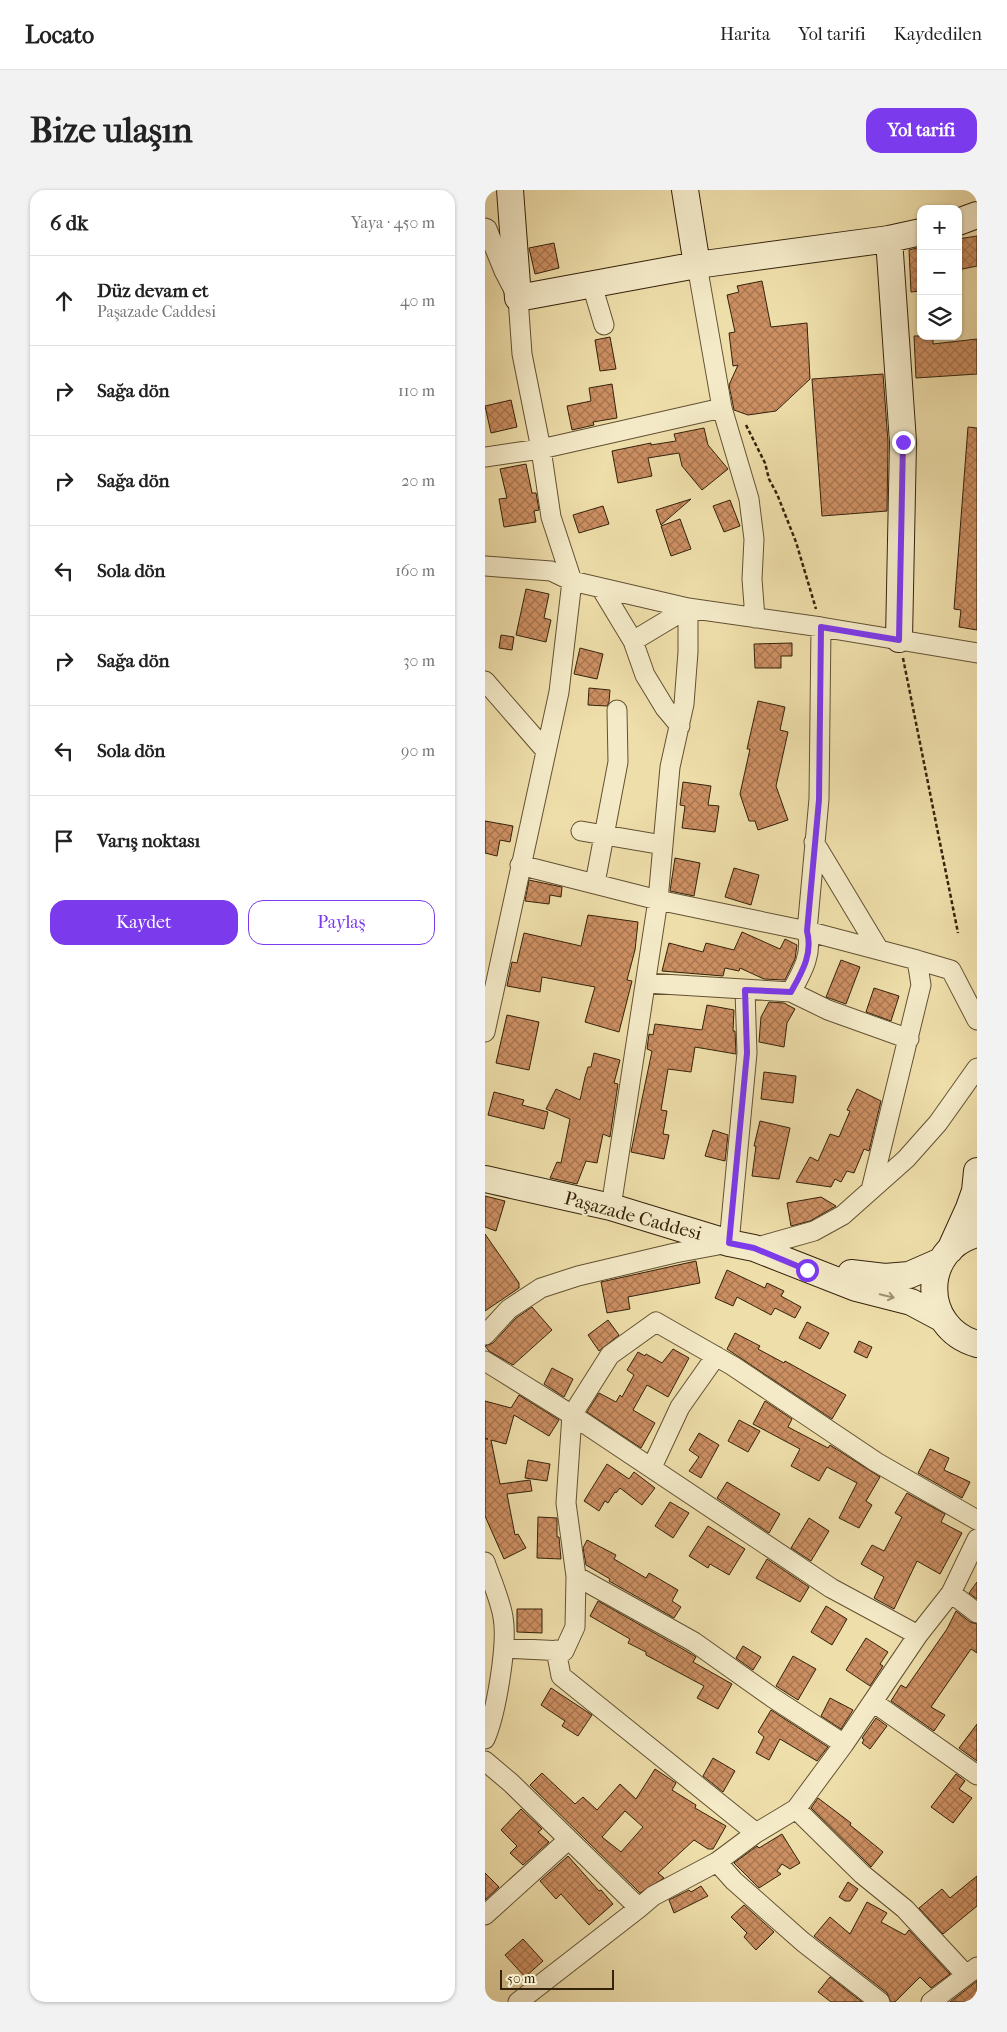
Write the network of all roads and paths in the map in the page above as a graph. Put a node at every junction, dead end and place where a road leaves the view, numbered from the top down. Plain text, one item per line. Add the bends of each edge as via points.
1 (510, 190) edge
2 (685, 190) edge
3 (977, 215) edge
4 (962, 221) edge
5 (485, 228) edge
6 (917, 233) edge
7 (889, 239) junction
8 (697, 265) junction
9 (592, 285) junction
10 (518, 298) junction
11 (604, 325) dead end
12 (723, 408) junction
13 (746, 425) dead end
14 (541, 448) junction
15 (485, 457) edge
16 (485, 566) edge
17 (572, 581) junction
18 (601, 588) junction
19 (687, 608) junction
20 (755, 618) junction
21 (821, 627) junction
22 (899, 640) junction
23 (633, 641) junction
24 (977, 653) edge
25 (485, 681) edge
26 (617, 710) dead end
27 (680, 726) junction
28 (546, 751) junction
29 (581, 832) dead end
30 (604, 835) junction
31 (814, 842) junction
32 (663, 845) junction
33 (520, 865) junction
34 (595, 884) junction
35 (658, 900) junction
36 (807, 931) junction
37 (958, 933) dead end
38 (879, 950) junction
39 (917, 960) junction
40 (646, 983) junction
41 (745, 990) junction
42 (791, 992) junction
43 (977, 1020) edge
44 (485, 1032) edge
45 (909, 1039) junction
46 (977, 1068) edge
47 (977, 1171) edge
48 (485, 1179) edge
49 (871, 1190) junction
50 (611, 1207) junction
51 (977, 1234) edge
52 (729, 1243) junction
53 (754, 1248) junction
54 (945, 1256) junction
55 (807, 1270) junction
56 (941, 1318) junction
57 (485, 1335) edge
58 (976, 1344) edge
59 (716, 1356) junction
60 (485, 1361) edge
61 (572, 1415) junction
62 (651, 1467) junction
63 (977, 1520) edge
64 (977, 1539) edge
65 (485, 1562) edge
66 (575, 1576) junction
67 (951, 1593) junction
68 (977, 1613) edge
69 (918, 1635) junction
70 (556, 1650) junction
71 (497, 1657) edge
72 (873, 1702) junction
73 (485, 1739) edge
74 (844, 1744) junction
75 (485, 1761) edge
76 (977, 1775) edge
77 (796, 1809) junction
78 (755, 1833) junction
79 (568, 1840) junction
80 (717, 1862) junction
81 (639, 1908) junction
82 (485, 1915) edge
83 (971, 1971) edge
84 (518, 2002) edge
85 (880, 2002) edge
86 (931, 2002) edge

1 - 10 street
2 - 8 street
3 - 4 street
5 - 10 street
6 - 7 street
7 - 8 street
7 - 22 street via 903,442
8 - 9 street
8 - 12 street
9 - 10 street
9 - 11 street
10 - 14 street via 522,354
12 - 14 street
12 - 20 street via 749,499 754,539 752,579
13 - 21 path via 765,463 796,542
14 - 15 street
14 - 17 street via 551,517
16 - 17 street via 551,571
17 - 18 street
17 - 28 street via 559,692
18 - 19 street
18 - 23 street
19 - 20 street
19 - 23 street
19 - 27 street via 685,704
20 - 21 street
21 - 22 street
21 - 31 street via 819,800
22 - 24 street
22 - 37 path
23 - 27 street via 645,675
25 - 28 street
26 - 30 street via 618,762
27 - 32 street via 670,767
28 - 33 street
29 - 30 street
30 - 32 street
30 - 34 street
31 - 36 street
31 - 38 street
32 - 35 street
33 - 34 street
33 - 44 street
34 - 35 street
35 - 36 street
35 - 40 street
36 - 38 street
36 - 42 street via 810,943 805,965
38 - 39 street
39 - 43 street via 951,970
39 - 45 street via 921,985
40 - 41 street
40 - 50 street
41 - 42 street
41 - 52 street via 747,1053
42 - 45 street via 829,1010
45 - 49 street
46 - 49 street via 938,1123 906,1159
47 - 54 street via 975,1191
48 - 50 street, Paşazade Caddesi
49 - 53 street via 843,1215 814,1231
50 - 52 street, Paşazade Caddesi
51 - 54 street via 961,1240
52 - 53 street, Paşazade Caddesi
52 - 57 street via 578,1276 541,1288 509,1309
53 - 55 street, Paşazade Caddesi
54 - 55 street via 909,1275 885,1277
54 - 56 street via 935,1275 934,1290
55 -> 56 street, Paşazade Caddesi via 856,1288 911,1302
56 - 58 street, Paşazade Caddesi via 963,1338
59 - 61 street via 656,1322 610,1355
59 - 62 street via 680,1407
59 - 63 street via 876,1462
60 - 61 street
61 - 62 street
61 - 66 street via 566,1503
62 - 69 street via 831,1588
64 - 67 street
65 - 71 street via 503,1617
66 - 70 street via 575,1626 564,1651
66 - 74 street via 694,1642
67 - 68 street
67 - 69 street
69 - 72 street
70 - 71 street
70 - 78 street via 561,1676
71 - 73 street via 491,1724
72 - 74 street
72 - 76 street
74 - 77 street
75 - 79 street
77 - 78 street
77 - 83 street via 861,1874 905,1909
78 - 80 street
79 - 81 street
79 - 82 street
80 - 81 street via 653,1896
80 - 85 street via 803,1942
81 - 84 street
83 - 86 street

